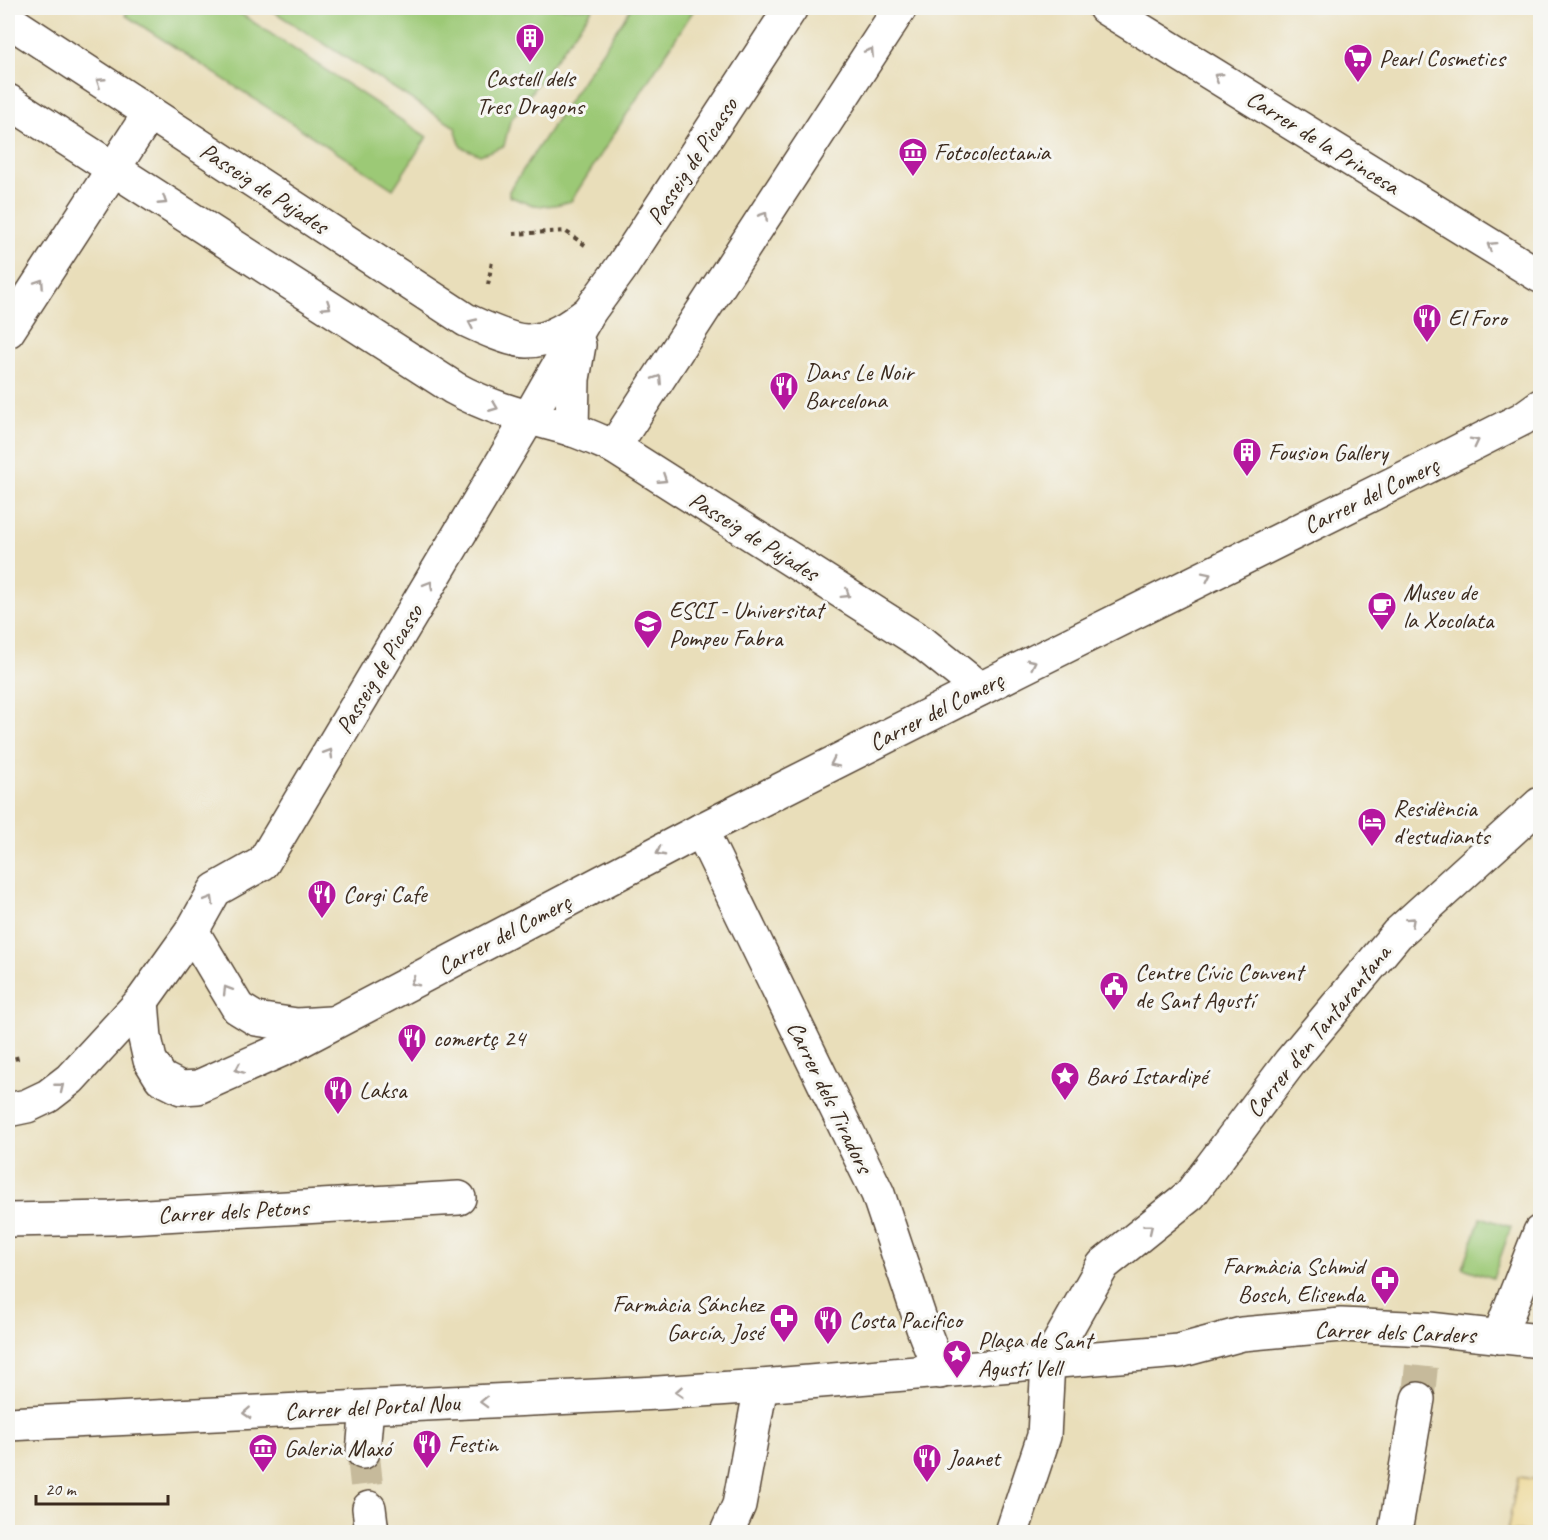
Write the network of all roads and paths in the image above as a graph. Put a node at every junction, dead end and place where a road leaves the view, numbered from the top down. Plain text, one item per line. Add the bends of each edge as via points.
1 (791, 8) edge
2 (900, 8) edge
3 (1105, 8) edge
4 (8, 20) edge
5 (8, 101) edge
6 (149, 114) junction
7 (113, 170) junction
8 (513, 234) dead end
9 (585, 245) dead end
10 (492, 261) dead end
11 (1540, 276) edge
12 (488, 285) dead end
13 (589, 312) junction
14 (8, 331) edge
15 (527, 341) junction
16 (1540, 406) edge
17 (528, 419) junction
18 (572, 430) junction
19 (614, 447) junction
20 (980, 689) junction
21 (1540, 804) edge
22 (701, 830) junction
23 (192, 931) junction
24 (142, 1001) junction
25 (334, 1023) junction
26 (16, 1056) dead end
27 (18, 1064) dead end
28 (8, 1110) edge
29 (459, 1198) dead end
30 (8, 1220) edge
31 (1540, 1232) edge
32 (1499, 1336) junction
33 (1540, 1341) edge
34 (1048, 1362) junction
35 (940, 1372) junction
36 (749, 1387) junction
37 (1418, 1399) tunnel mouth
38 (367, 1407) junction
39 (8, 1424) edge
40 (363, 1452) tunnel mouth
41 (733, 1519) edge
42 (1012, 1533) edge
43 (1395, 1533) edge

1 - 13 street, Passeig de Picasso
19 -> 2 street
11 -> 3 street, Carrer de la Princesa
6 -> 4 street, Passeig de Pujades
5 - 7 street
6 - 7 street
15 -> 6 street, Passeig de Pujades via 466,320
14 -> 7 street
7 -> 17 street via 447,383 477,400
8 - 9 path via 565,231
10 - 12 path
13 - 15 street, Passeig de Picasso via 567,328
13 - 17 street, Passeig de Picasso
13 - 18 street via 576,353
15 - 17 street
20 -> 16 street, Carrer del Comerç via 1447,457
17 - 18 street, Passeig de Pujades
23 -> 17 street, Passeig de Picasso via 215,891 263,863
18 - 19 street, Passeig de Pujades
19 -> 20 street, Passeig de Pujades via 924,644
20 -> 22 street, Carrer del Comerç
34 -> 21 street, Carrer d'en Tantarantana via 1103,1265 1190,1195 1290,1062 1397,934
22 -> 25 street, Carrer del Comerç
22 - 35 street, Carrer dels Tiradors via 878,1194
23 - 24 street, Passeig de Picasso
25 -> 23 street, Carrer del Comerç via 297,1025 256,1019 238,1008
25 -> 24 street, Carrer del Comerç via 198,1087 181,1088 161,1077 150,1060
28 -> 24 street via 48,1096 70,1079
26 - 27 path
29 - 30 street, Carrer dels Petons via 111,1218
31 - 32 street
32 - 33 street, Carrer dels Carders
32 - 34 street, Carrer dels Carders via 1426,1340 1341,1325 1242,1334 1179,1351
34 - 35 street
34 - 42 street via 1044,1436
35 - 36 street
36 -> 38 street, Carrer del Portal Nou
36 - 41 street
37 - 43 street
38 -> 39 street, Carrer del Portal Nou
38 - 40 street

